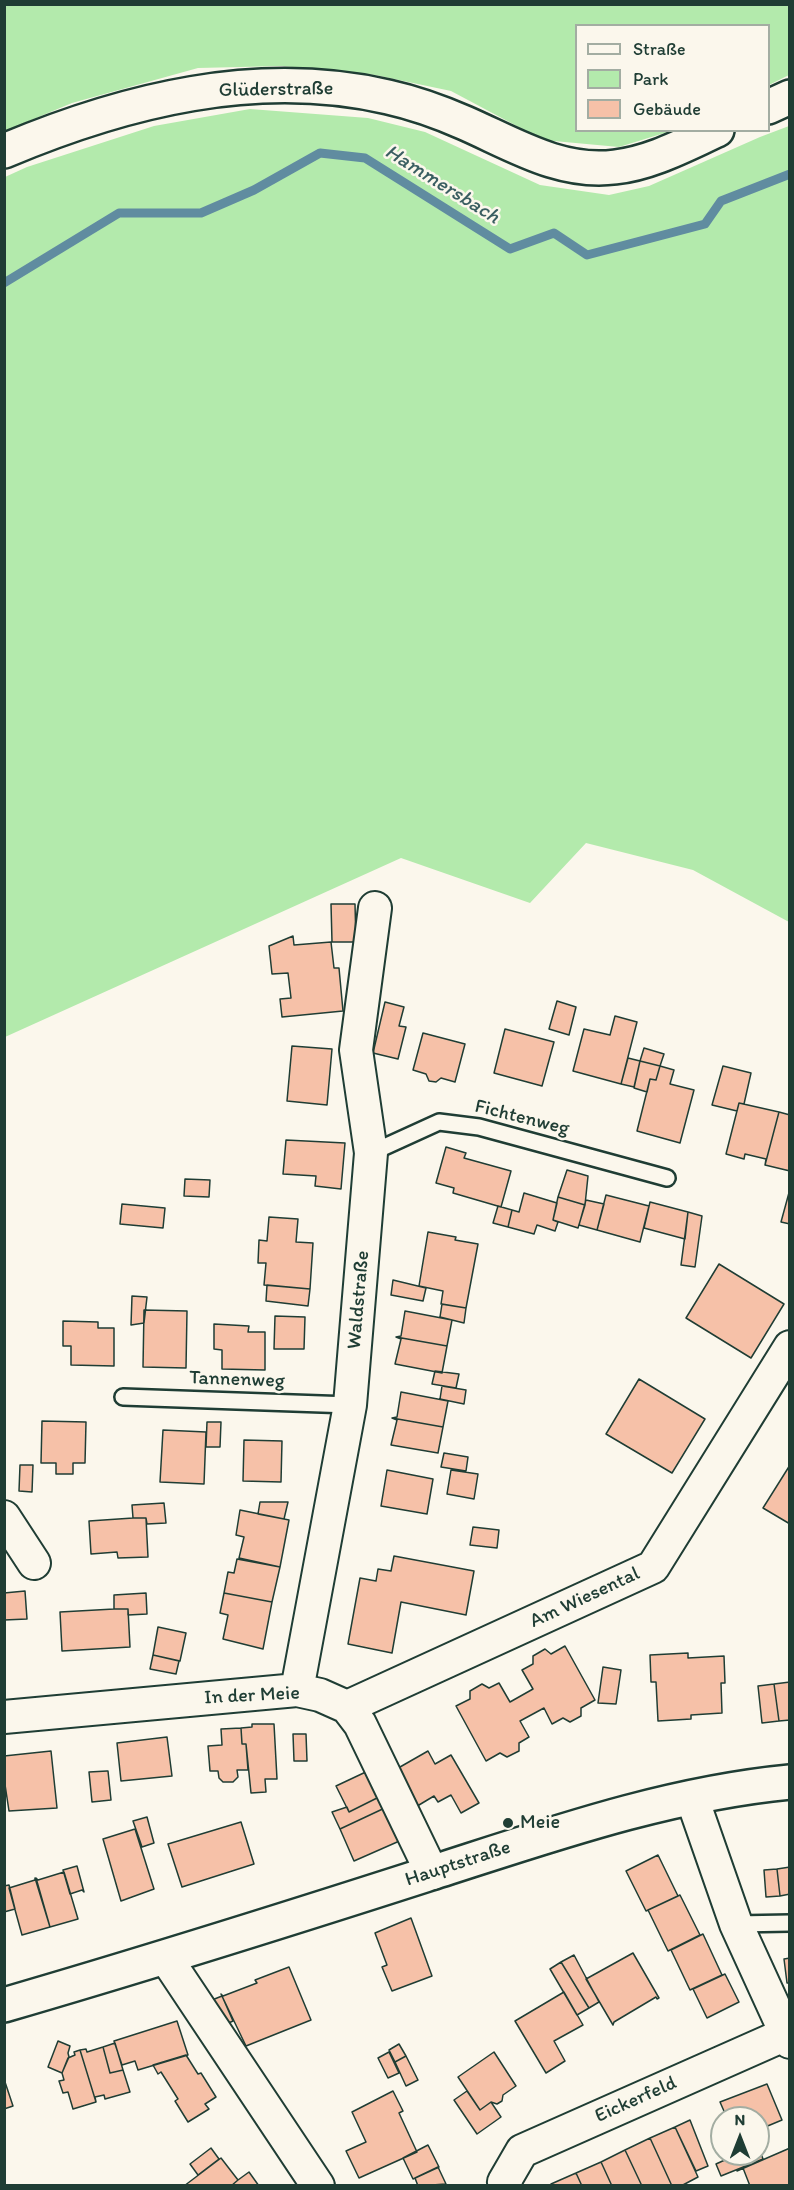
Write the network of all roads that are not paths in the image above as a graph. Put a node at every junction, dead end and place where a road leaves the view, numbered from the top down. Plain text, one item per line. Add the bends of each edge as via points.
1 (789, 97) edge
2 (770, 106) edge
3 (713, 132) edge
4 (4, 151) edge
5 (375, 908) dead end
6 (371, 1153) junction
7 (667, 1178) dead end
8 (789, 1347) edge
9 (123, 1397) dead end
10 (350, 1405) junction
11 (4, 1517) edge
12 (34, 1563) dead end
13 (297, 1690) junction
14 (346, 1707) junction
15 (4, 1717) edge
16 (789, 1782) edge
17 (692, 1798) junction
18 (432, 1873) junction
19 (789, 1923) edge
20 (736, 1924) junction
21 (166, 1958) junction
22 (4, 2005) edge
23 (788, 2038) edge
24 (318, 2186) edge
25 (506, 2186) edge

1 - 2 main road
3 - 4 main road, Glüderstraße via 643,161 593,168 545,159 426,107 387,97 305,86 260,86 168,97 119,109
5 - 6 street, Waldstraße via 356,1050
6 - 7 lane, Fichtenweg via 439,1122 479,1127
6 - 10 street, Waldstraße
8 - 14 street, Am Wiesental via 653,1567
9 - 10 lane, Tannenweg
10 - 13 street, Waldstraße
11 - 12 street
13 - 14 street, In der Meie
13 - 15 street, In der Meie
14 - 18 street, In der Meie via 360,1724
16 - 17 main road, Hauptstraße
17 - 18 main road, Hauptstraße via 585,1823
17 - 20 street
18 - 21 main road, Hauptstraße
19 - 20 lane
20 - 23 street
21 - 22 main road, Hauptstraße
21 - 24 street
23 - 25 street, Eickerfeld via 522,2151 504,2182

